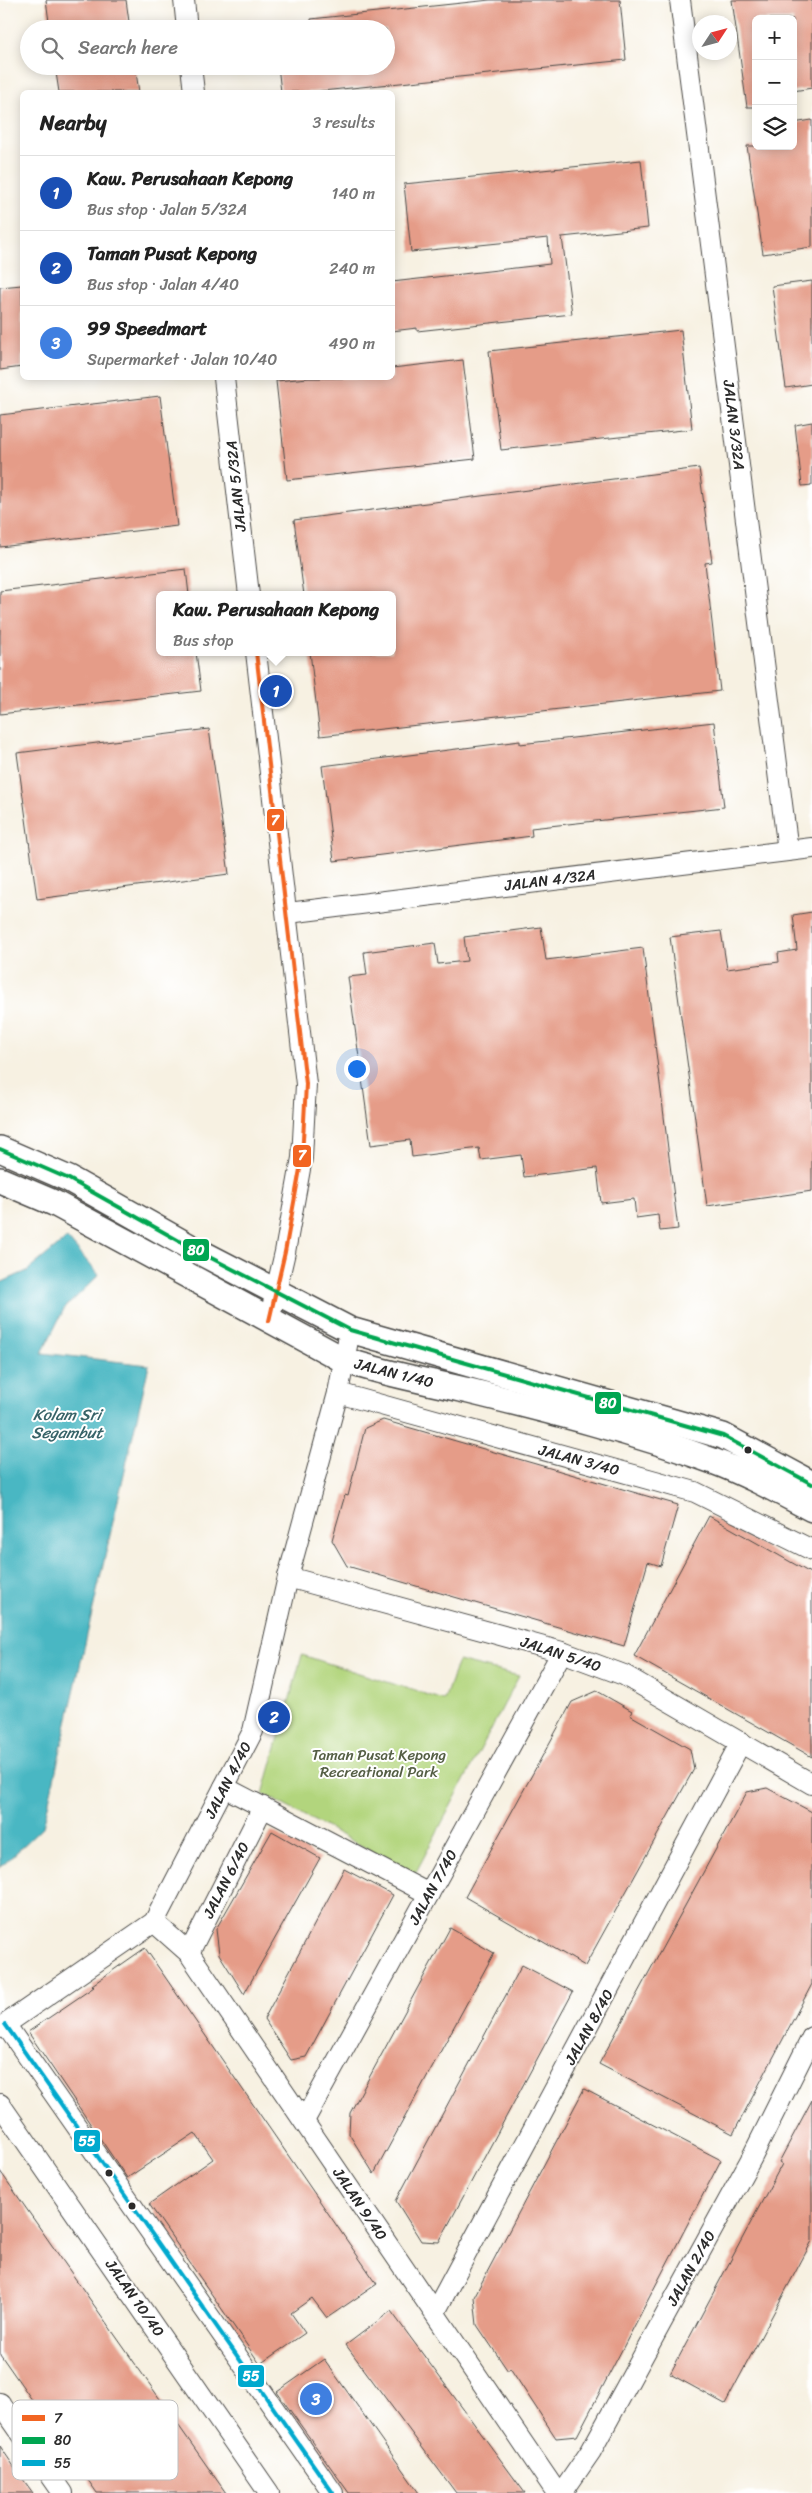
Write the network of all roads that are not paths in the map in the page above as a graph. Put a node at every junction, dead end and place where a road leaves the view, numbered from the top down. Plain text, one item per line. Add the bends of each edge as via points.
1 (184, 0) edge
2 (680, 0) edge
3 (186, 20) edge
4 (192, 75) edge
5 (194, 90) edge
6 (224, 380) edge
7 (249, 591) edge
8 (256, 656) edge
9 (812, 848) edge
10 (788, 851) junction
11 (288, 913) junction
12 (0, 1149) edge
13 (0, 1180) edge
14 (276, 1293) junction
15 (268, 1321) junction
16 (350, 1330) junction
17 (344, 1360) junction
18 (338, 1393) junction
19 (812, 1484) edge
20 (812, 1509) edge
21 (812, 1550) edge
22 (288, 1577) junction
23 (562, 1652) junction
24 (741, 1742) junction
25 (812, 1784) edge
26 (224, 1787) junction
27 (263, 1807) junction
28 (429, 1894) junction
29 (154, 1922) junction
30 (189, 1953) junction
31 (2, 2026) edge
32 (812, 2037) edge
33 (0, 2104) edge
34 (304, 2121) junction
35 (435, 2312) junction
36 (0, 2403) edge
37 (12, 2420) edge
38 (55, 2480) edge
39 (64, 2493) edge
40 (269, 2493) edge
41 (333, 2493) edge
42 (557, 2493) edge
43 (562, 2493) edge

1 - 3 street
2 - 10 street, JALAN 3/32A
4 - 5 street
6 - 7 street, JALAN 5/32A
8 - 11 street
9 - 10 street, JALAN 4/32A
10 - 11 street, JALAN 4/32A
11 - 14 street via 306,1084 302,1158
12 - 14 main road, JALAN 1/40 via 69,1179
13 - 15 main road, JALAN 1/40 via 54,1203
14 - 15 street
14 - 16 main road, JALAN 1/40
15 - 17 main road, JALAN 1/40
16 - 17 street, JALAN 4/40
16 - 19 main road, JALAN 1/40 via 723,1436
17 - 18 street, JALAN 4/40
17 - 20 main road, JALAN 1/40 via 372,1370 625,1431 714,1462
18 - 21 street, JALAN 3/40 via 695,1492
18 - 22 street, JALAN 4/40
22 - 23 street, JALAN 5/40
22 - 26 street, JALAN 4/40 via 253,1731
23 - 24 street, JALAN 5/40 via 624,1676
23 - 28 street, JALAN 7/40
24 - 25 street, JALAN 5/40
24 - 35 street, JALAN 8/40
26 - 27 street
26 - 29 street, JALAN 4/40
27 - 28 street
27 - 30 street, JALAN 6/40
28 - 34 street, JALAN 7/40
29 - 30 street, JALAN 9/40
29 - 31 street, JALAN 4/40
30 - 34 street, JALAN 9/40
31 - 41 street
32 - 43 street, JALAN 2/40 via 751,2159 590,2451
33 - 40 street, JALAN 10/40
34 - 35 street, JALAN 9/40
35 - 42 street, JALAN 9/40
36 - 37 street
38 - 39 street

